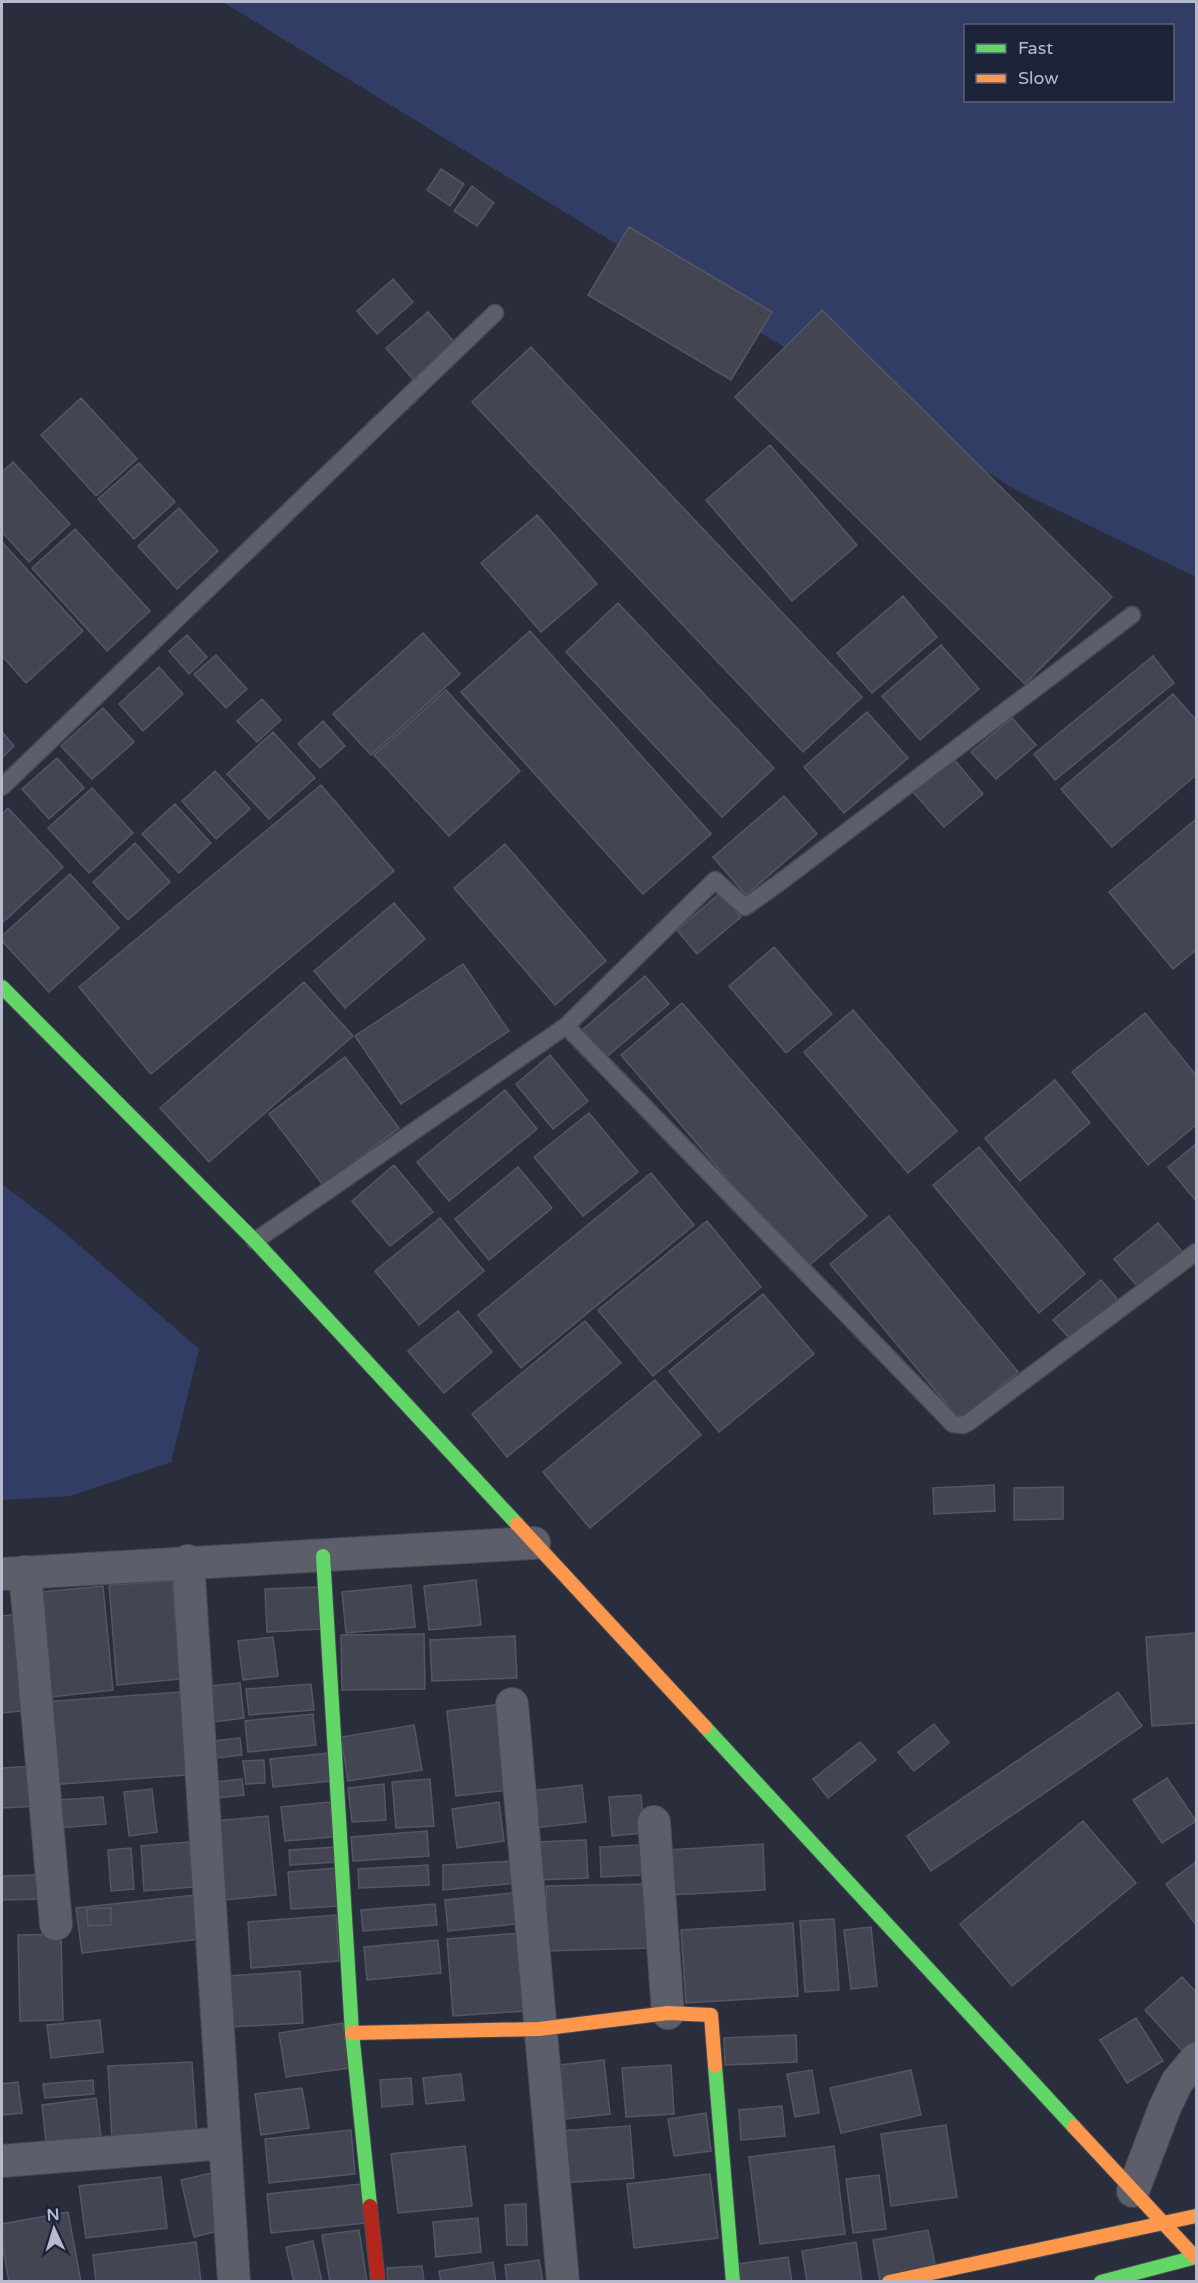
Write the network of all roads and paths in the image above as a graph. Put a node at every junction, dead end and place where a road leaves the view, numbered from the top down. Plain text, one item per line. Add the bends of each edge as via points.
1 (495, 313) dead end
2 (1132, 615) dead end
3 (2, 787) edge
4 (2, 987) edge
5 (566, 1026) junction
6 (255, 1241) junction
7 (1197, 1252) edge
8 (534, 1543) junction
9 (323, 1556) junction
10 (188, 1561) junction
11 (13, 1573) edge
12 (512, 1704) dead end
13 (654, 1822) dead end
14 (56, 1924) dead end
15 (668, 2013) junction
16 (539, 2029) junction
17 (352, 2033) junction
18 (1197, 2059) edge
19 (225, 2143) junction
20 (2, 2161) edge
21 (1133, 2191) junction
22 (1197, 2216) edge
23 (1162, 2223) junction
24 (1196, 2257) edge
25 (234, 2282) edge
26 (378, 2282) edge
27 (563, 2282) edge
28 (733, 2282) edge
29 (889, 2282) edge
30 (1101, 2282) edge

1 - 3 lane
2 - 5 lane via 745,907 716,880
4 - 6 street
5 - 6 lane
5 - 7 lane via 953,1424 969,1422
6 - 8 street
8 - 9 street
8 - 21 street
9 - 10 street
9 - 17 street
10 - 11 street
10 - 19 street
11 - 14 street
12 - 16 street
13 - 15 street
15 - 16 street
15 - 28 street via 711,2015
16 - 17 street
16 - 27 street
17 - 26 street
18 - 21 street via 1177,2082
19 - 20 street
19 - 25 street
21 - 23 street
22 - 23 street
23 - 24 street
23 - 29 street
24 - 30 street

